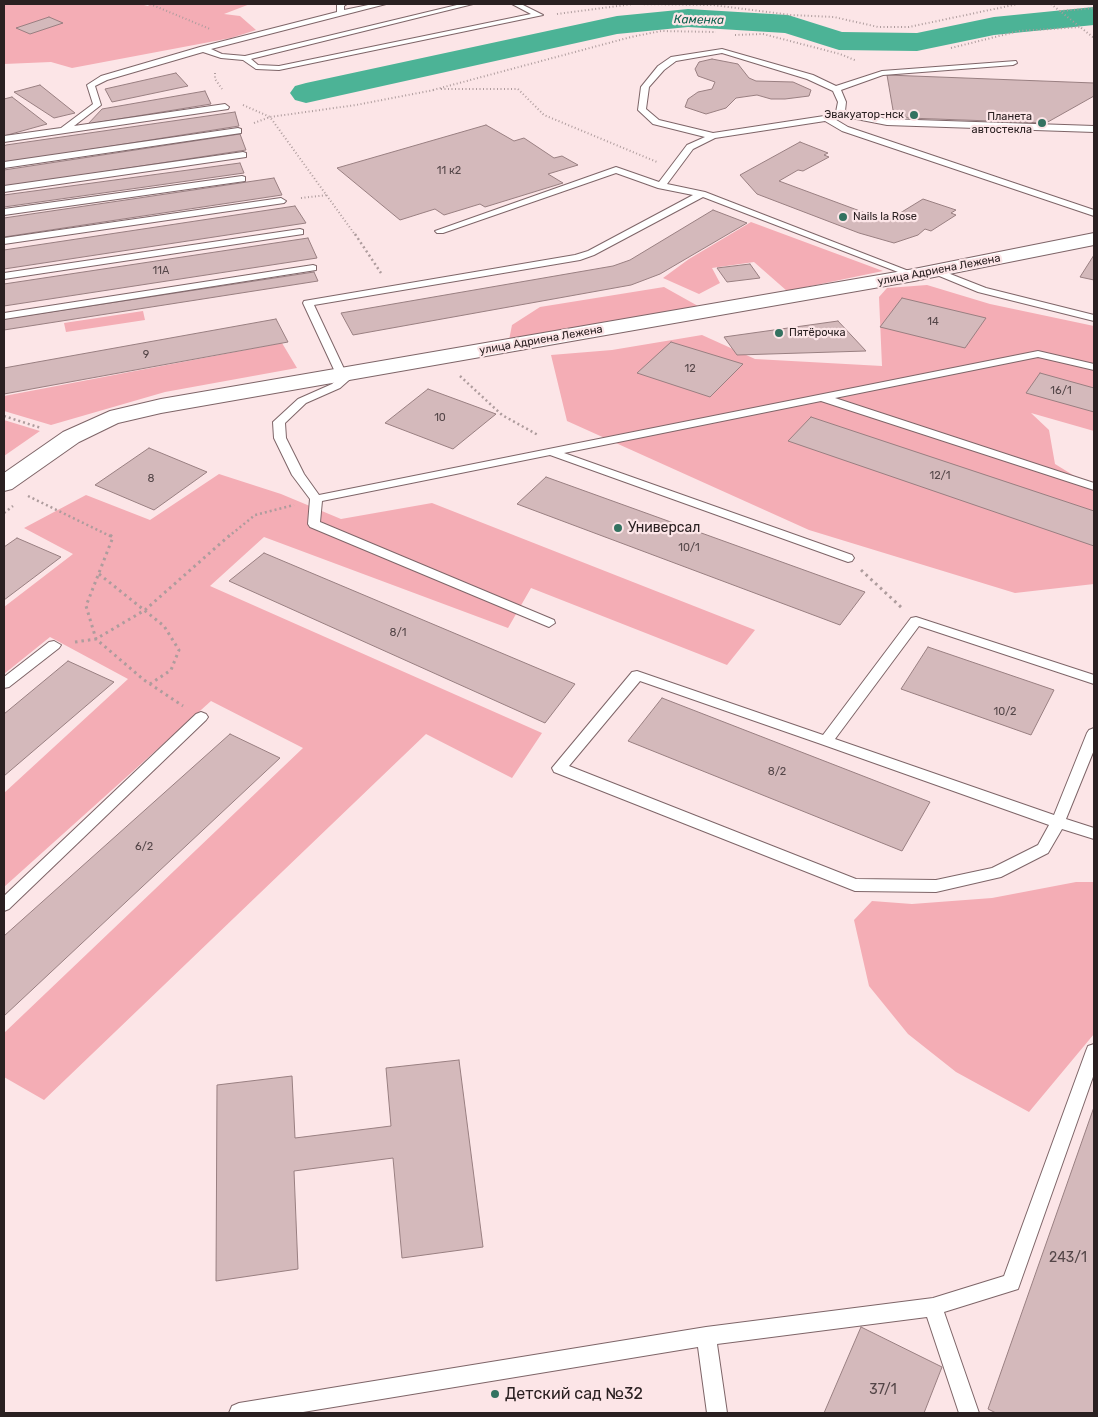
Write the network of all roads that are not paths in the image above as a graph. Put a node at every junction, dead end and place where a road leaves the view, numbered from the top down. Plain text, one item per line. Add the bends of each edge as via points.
1 (343, 4) edge
2 (382, 4) edge
3 (470, 4) edge
4 (516, 4) edge
5 (341, 13) junction
6 (203, 48) junction
7 (245, 58) junction
8 (1013, 63) dead end
9 (836, 89) junction
10 (225, 108) dead end
11 (840, 113) junction
12 (826, 118) junction
13 (1094, 129) edge
14 (64, 130) junction
15 (238, 131) road end
16 (713, 136) junction
17 (4, 139) edge
18 (243, 155) dead end
19 (4, 165) edge
20 (242, 179) dead end
21 (661, 186) junction
22 (4, 189) edge
23 (702, 194) junction
24 (281, 201) road end
25 (4, 212) edge
26 (1094, 213) edge
27 (440, 231) dead end
28 (300, 232) dead end
29 (1094, 239) edge
30 (4, 241) edge
31 (312, 268) dead end
32 (935, 271) junction
33 (914, 275) junction
34 (4, 276) edge
35 (4, 316) edge
36 (1094, 318) edge
37 (1094, 367) edge
38 (346, 374) junction
39 (820, 397) junction
40 (551, 452) junction
41 (4, 484) edge
42 (1094, 487) edge
43 (316, 499) junction
44 (848, 558) road end
45 (549, 624) dead end
46 (54, 644) dead end
47 (1094, 680) edge
48 (4, 684) edge
49 (200, 717) road end
50 (1094, 733) edge
51 (826, 741) junction
52 (1058, 822) junction
53 (1094, 834) edge
54 (4, 905) edge
55 (1094, 1051) edge
56 (933, 1307) junction
57 (706, 1336) junction
58 (239, 1413) edge
59 (717, 1413) edge
60 (969, 1413) edge

1 - 5 lane via 340,5
2 - 5 lane
3 - 7 lane
4 - 7 lane via 539,15 279,68 256,67
5 - 6 lane
6 - 7 lane via 221,56
6 - 14 lane via 90,85 97,105
8 - 9 lane via 882,73
9 - 11 lane via 842,102
9 - 16 lane via 810,77 722,51 674,59 661,68 645,87 642,110 656,122
10 - 14 lane
11 - 12 lane
11 - 13 lane via 887,122
12 - 16 lane
12 - 26 lane via 845,129
14 - 17 lane
15 - 19 lane
16 - 21 lane via 690,147
18 - 22 lane
20 - 25 lane
21 - 23 lane
21 - 27 lane via 616,170
23 - 33 lane
23 - 38 lane via 577,258 308,303
24 - 30 lane
28 - 34 lane
29 - 32 street, улица Адриена Лежена
31 - 35 lane
32 - 33 street, улица Адриена Лежена
32 - 36 lane via 982,290
33 - 38 street, улица Адриена Лежена
37 - 39 lane via 1038,354
38 - 41 street, улица Адриена Лежена via 110,418 71,437
38 - 43 lane via 336,386 302,401 279,422 280,438 298,475
39 - 40 lane
39 - 42 lane
40 - 43 lane
40 - 44 lane
43 - 45 lane via 314,524
46 - 48 lane
47 - 51 lane via 916,621
49 - 54 lane
50 - 52 lane
51 - 52 lane
51 - 52 lane via 637,675 559,768 855,885 936,886 996,873 1043,849
52 - 53 lane
55 - 56 lane via 1011,1282
56 - 57 lane
56 - 60 lane
57 - 58 lane
57 - 59 lane

